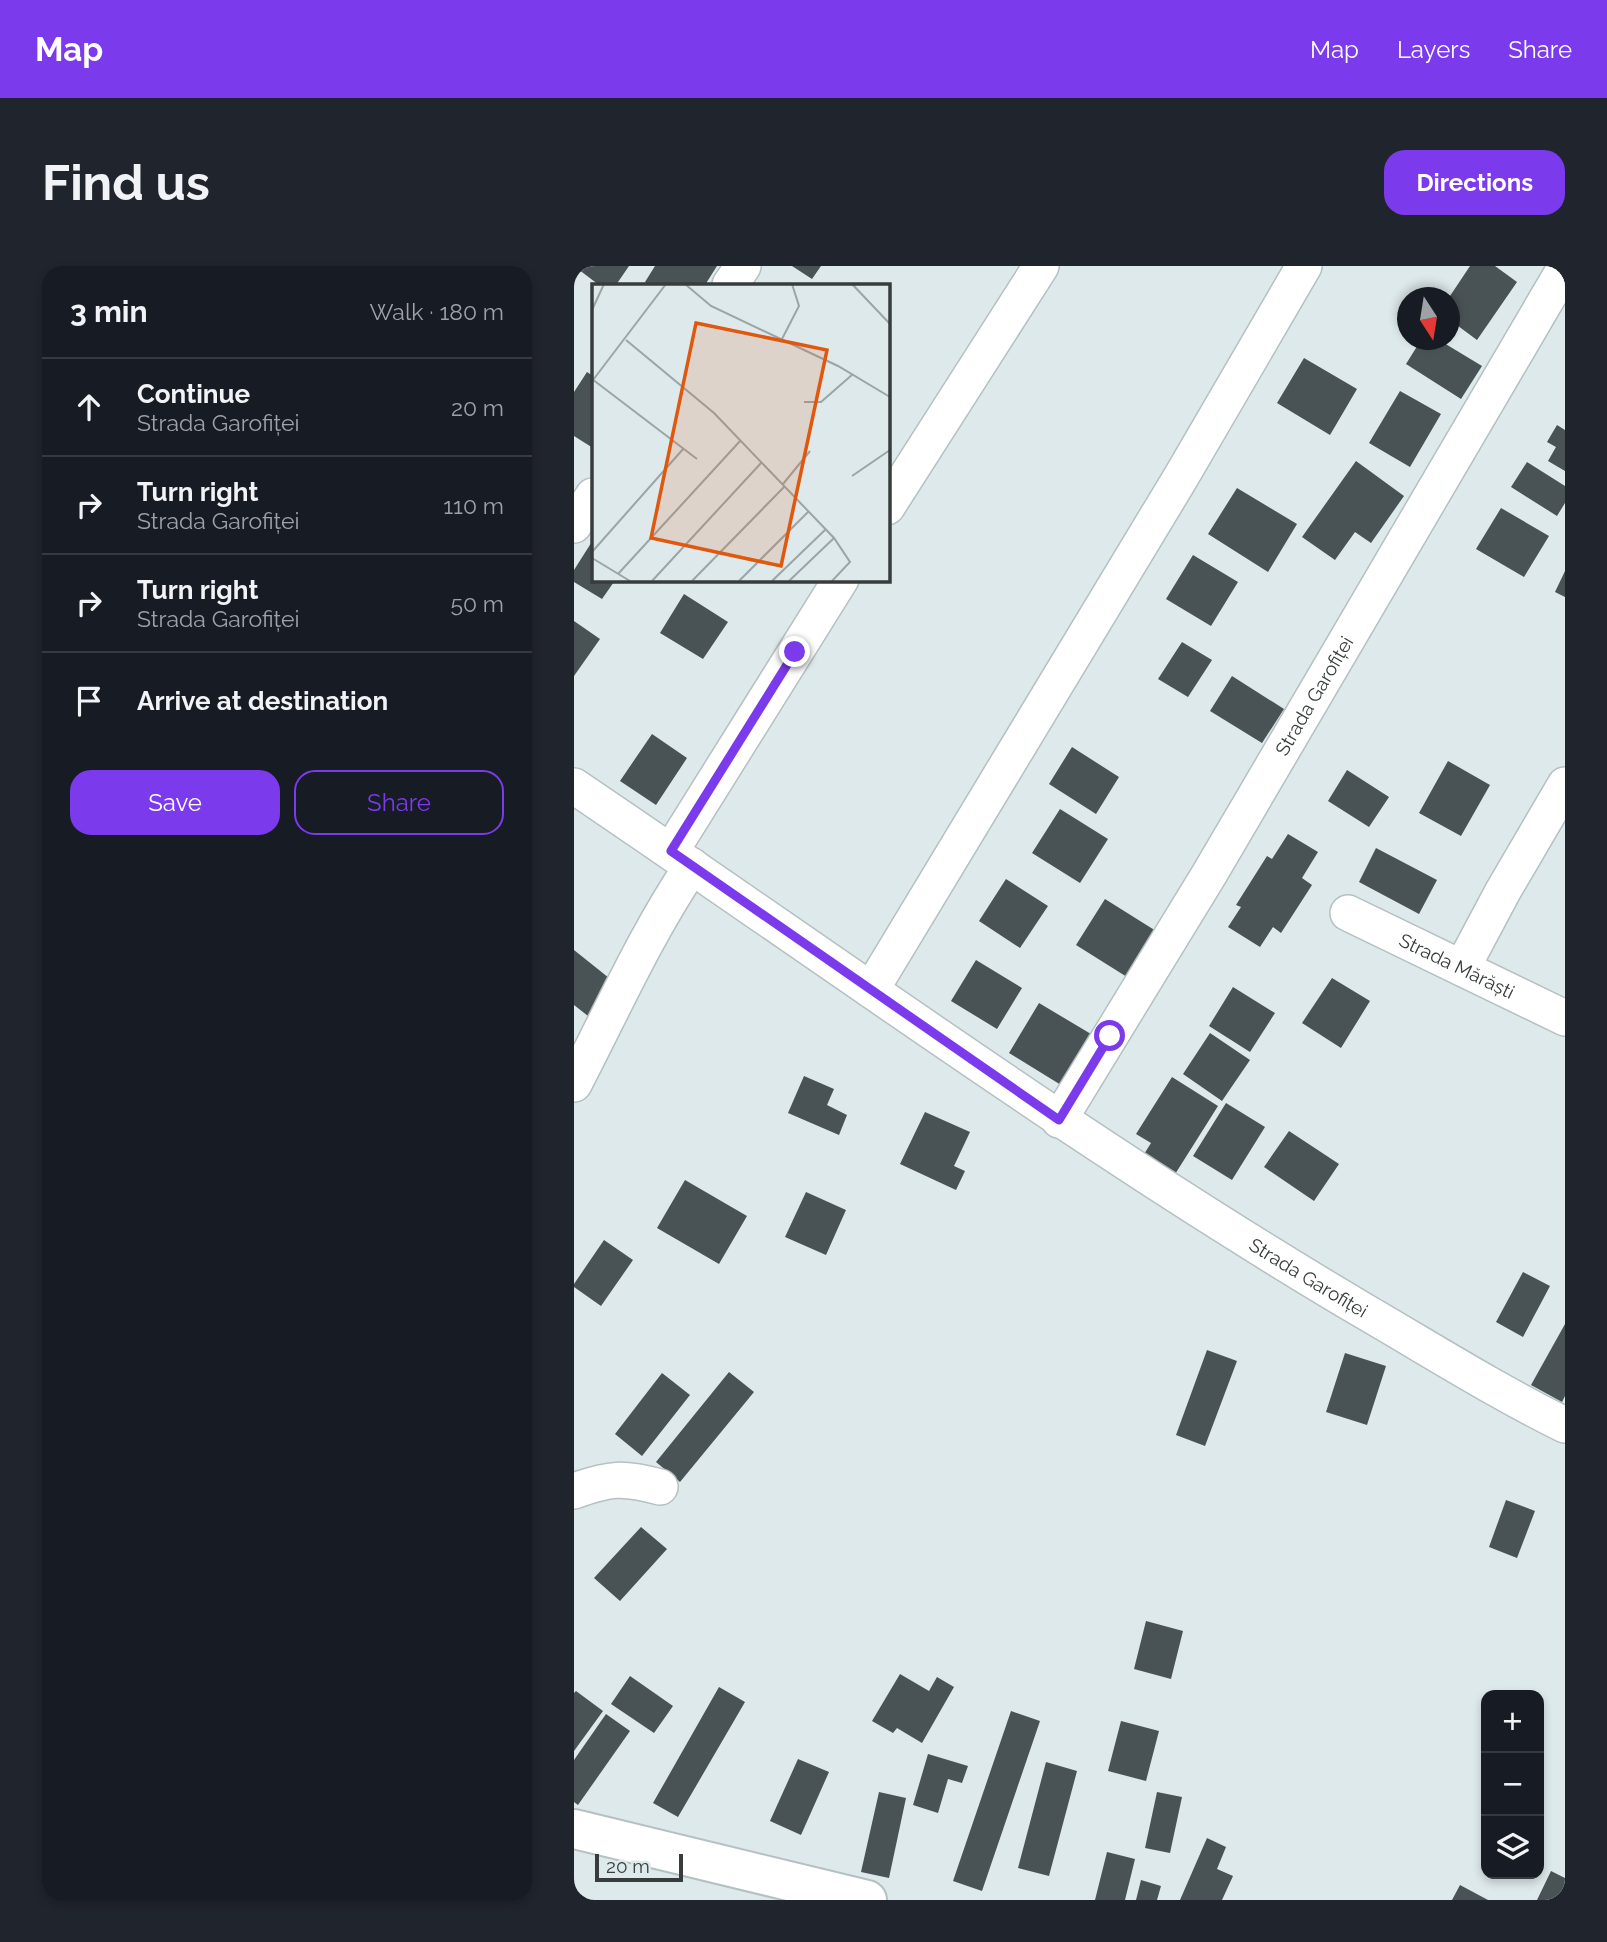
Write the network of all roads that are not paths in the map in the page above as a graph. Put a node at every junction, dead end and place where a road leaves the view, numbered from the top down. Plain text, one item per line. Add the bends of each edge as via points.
1 (743, 266) edge
2 (1041, 266) edge
3 (1304, 266) edge
4 (1565, 268) edge
5 (731, 284) edge
6 (592, 498) edge
7 (889, 504) edge
8 (574, 526) edge
9 (840, 581) edge
10 (1565, 785) edge
11 (574, 786) edge
12 (682, 859) junction
13 (1348, 913) dead end
14 (1462, 968) junction
15 (871, 990) junction
16 (1565, 1018) edge
17 (574, 1084) edge
18 (1059, 1120) junction
19 (1565, 1425) edge
20 (660, 1487) dead end
21 (574, 1491) edge
22 (574, 1829) edge
23 (867, 1900) edge

1 - 5 street
2 - 7 street
3 - 15 street
4 - 18 street, Strada Garofiței via 1210,873
6 - 8 street
9 - 12 street
10 - 14 street
11 - 12 street, Strada Garofiței
12 - 15 street, Strada Garofiței
12 - 17 street via 673,894
13 - 14 street, Strada Mărăști
14 - 16 street, Strada Mărăști
15 - 18 street, Strada Garofiței
18 - 19 street, Strada Garofiței via 1296,1271
20 - 21 street via 632,1479 604,1480
22 - 23 main road

